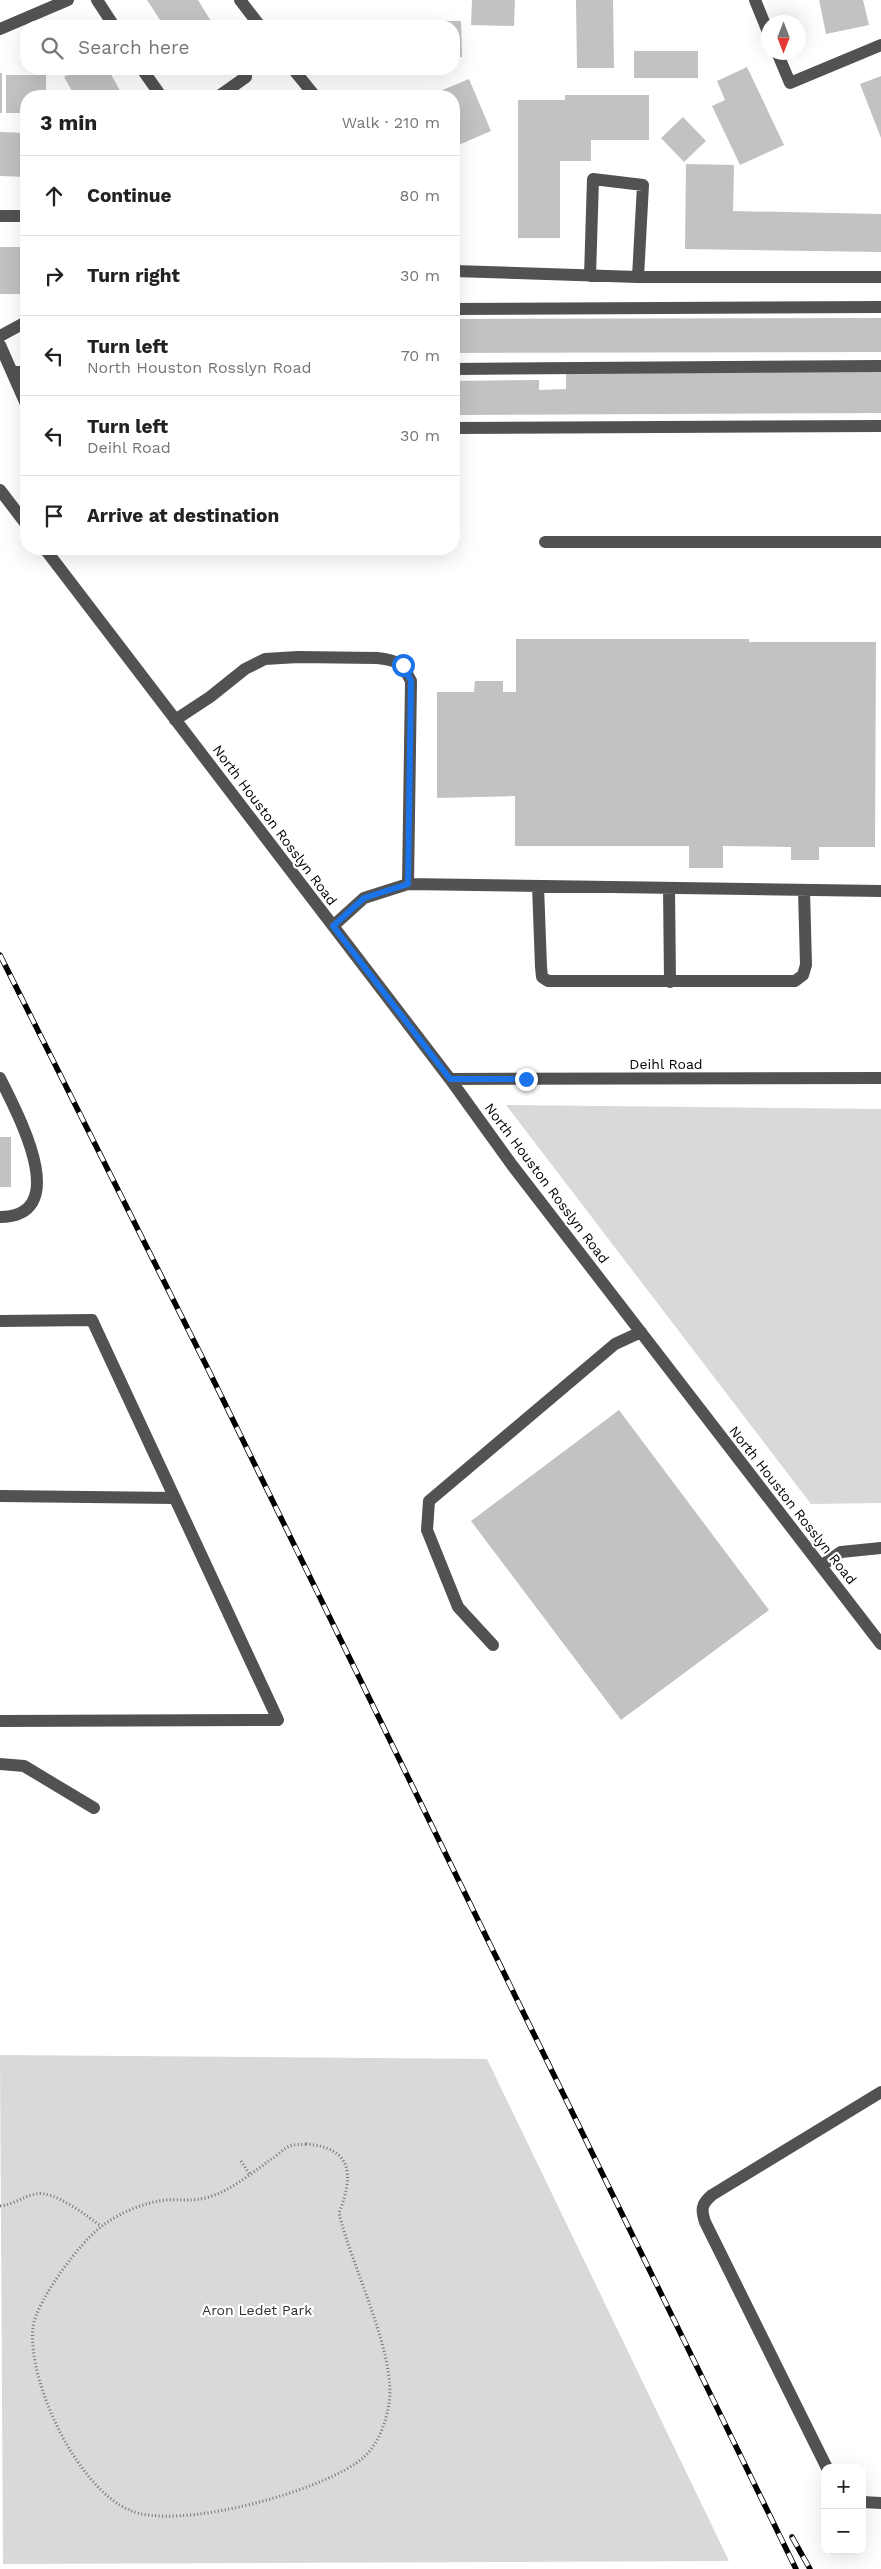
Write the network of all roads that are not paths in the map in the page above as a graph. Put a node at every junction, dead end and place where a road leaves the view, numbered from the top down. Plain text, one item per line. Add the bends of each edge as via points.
1 (68, 0) edge
2 (97, 0) edge
3 (240, 0) edge
4 (756, 0) edge
5 (762, 15) edge
6 (20, 20) edge
7 (21, 20) edge
8 (110, 20) edge
9 (255, 20) edge
10 (0, 29) edge
11 (881, 45) edge
12 (780, 60) edge
13 (146, 75) edge
14 (298, 75) edge
15 (246, 77) dead end
16 (156, 90) edge
17 (228, 90) edge
18 (309, 90) edge
19 (0, 216) edge
20 (20, 216) edge
21 (460, 271) edge
22 (590, 276) junction
23 (638, 277) junction
24 (881, 277) edge
25 (881, 307) edge
26 (460, 309) edge
27 (20, 325) edge
28 (0, 336) edge
29 (0, 345) edge
30 (881, 366) edge
31 (460, 369) edge
32 (12, 372) junction
33 (20, 372) edge
34 (20, 390) edge
35 (881, 426) edge
36 (460, 428) edge
37 (0, 490) edge
38 (20, 516) edge
39 (545, 542) dead end
40 (881, 542) edge
41 (50, 555) edge
42 (176, 720) junction
43 (408, 884) junction
44 (538, 886) junction
45 (669, 888) junction
46 (804, 890) junction
47 (881, 891) edge
48 (333, 926) junction
49 (670, 982) junction
50 (0, 1078) edge
51 (881, 1078) edge
52 (450, 1079) junction
53 (0, 1217) edge
54 (0, 1321) edge
55 (641, 1332) junction
56 (0, 1496) edge
57 (176, 1498) junction
58 (881, 1548) edge
59 (821, 1566) junction
60 (881, 1644) edge
61 (492, 1645) dead end
62 (0, 1721) edge
63 (0, 1764) edge
64 (94, 1808) dead end
65 (881, 2092) edge
66 (825, 2464) edge
67 (866, 2502) edge
68 (881, 2503) edge

1 - 7 street
2 - 8 street
3 - 9 street
4 - 5 street
6 - 10 street
11 - 12 street via 790,83
13 - 16 street
14 - 18 street
15 - 17 street
19 - 20 street
21 - 22 street
22 - 23 street
22 - 23 street via 593,179 643,185
23 - 24 street
25 - 26 street
27 - 28 street
29 - 32 street
30 - 31 street
32 - 33 street
32 - 34 street
35 - 36 street
37 - 38 street
39 - 40 street
41 - 42 street, North Houston Rosslyn Road
42 - 43 street via 210,698 245,669 266,659 377,658 403,665 411,681
42 - 48 street, North Houston Rosslyn Road
43 - 44 street
43 - 48 street via 364,898
44 - 45 street
44 - 49 street via 542,977 548,981
45 - 46 street
45 - 49 street
46 - 47 street
46 - 49 street via 806,965 803,975 795,981
48 - 52 street, North Houston Rosslyn Road
50 - 53 street via 30,1147 39,1181 37,1198 25,1212
51 - 52 street, Deihl Road
52 - 55 street, North Houston Rosslyn Road
54 - 57 street via 92,1320
55 - 59 street, North Houston Rosslyn Road
55 - 61 street via 615,1344 429,1501 427,1530 458,1607
56 - 57 street
57 - 62 street via 278,1720
58 - 59 street via 841,1552
59 - 60 street, North Houston Rosslyn Road
63 - 64 street via 24,1766
65 - 66 street via 712,2195 701,2210
67 - 68 street

